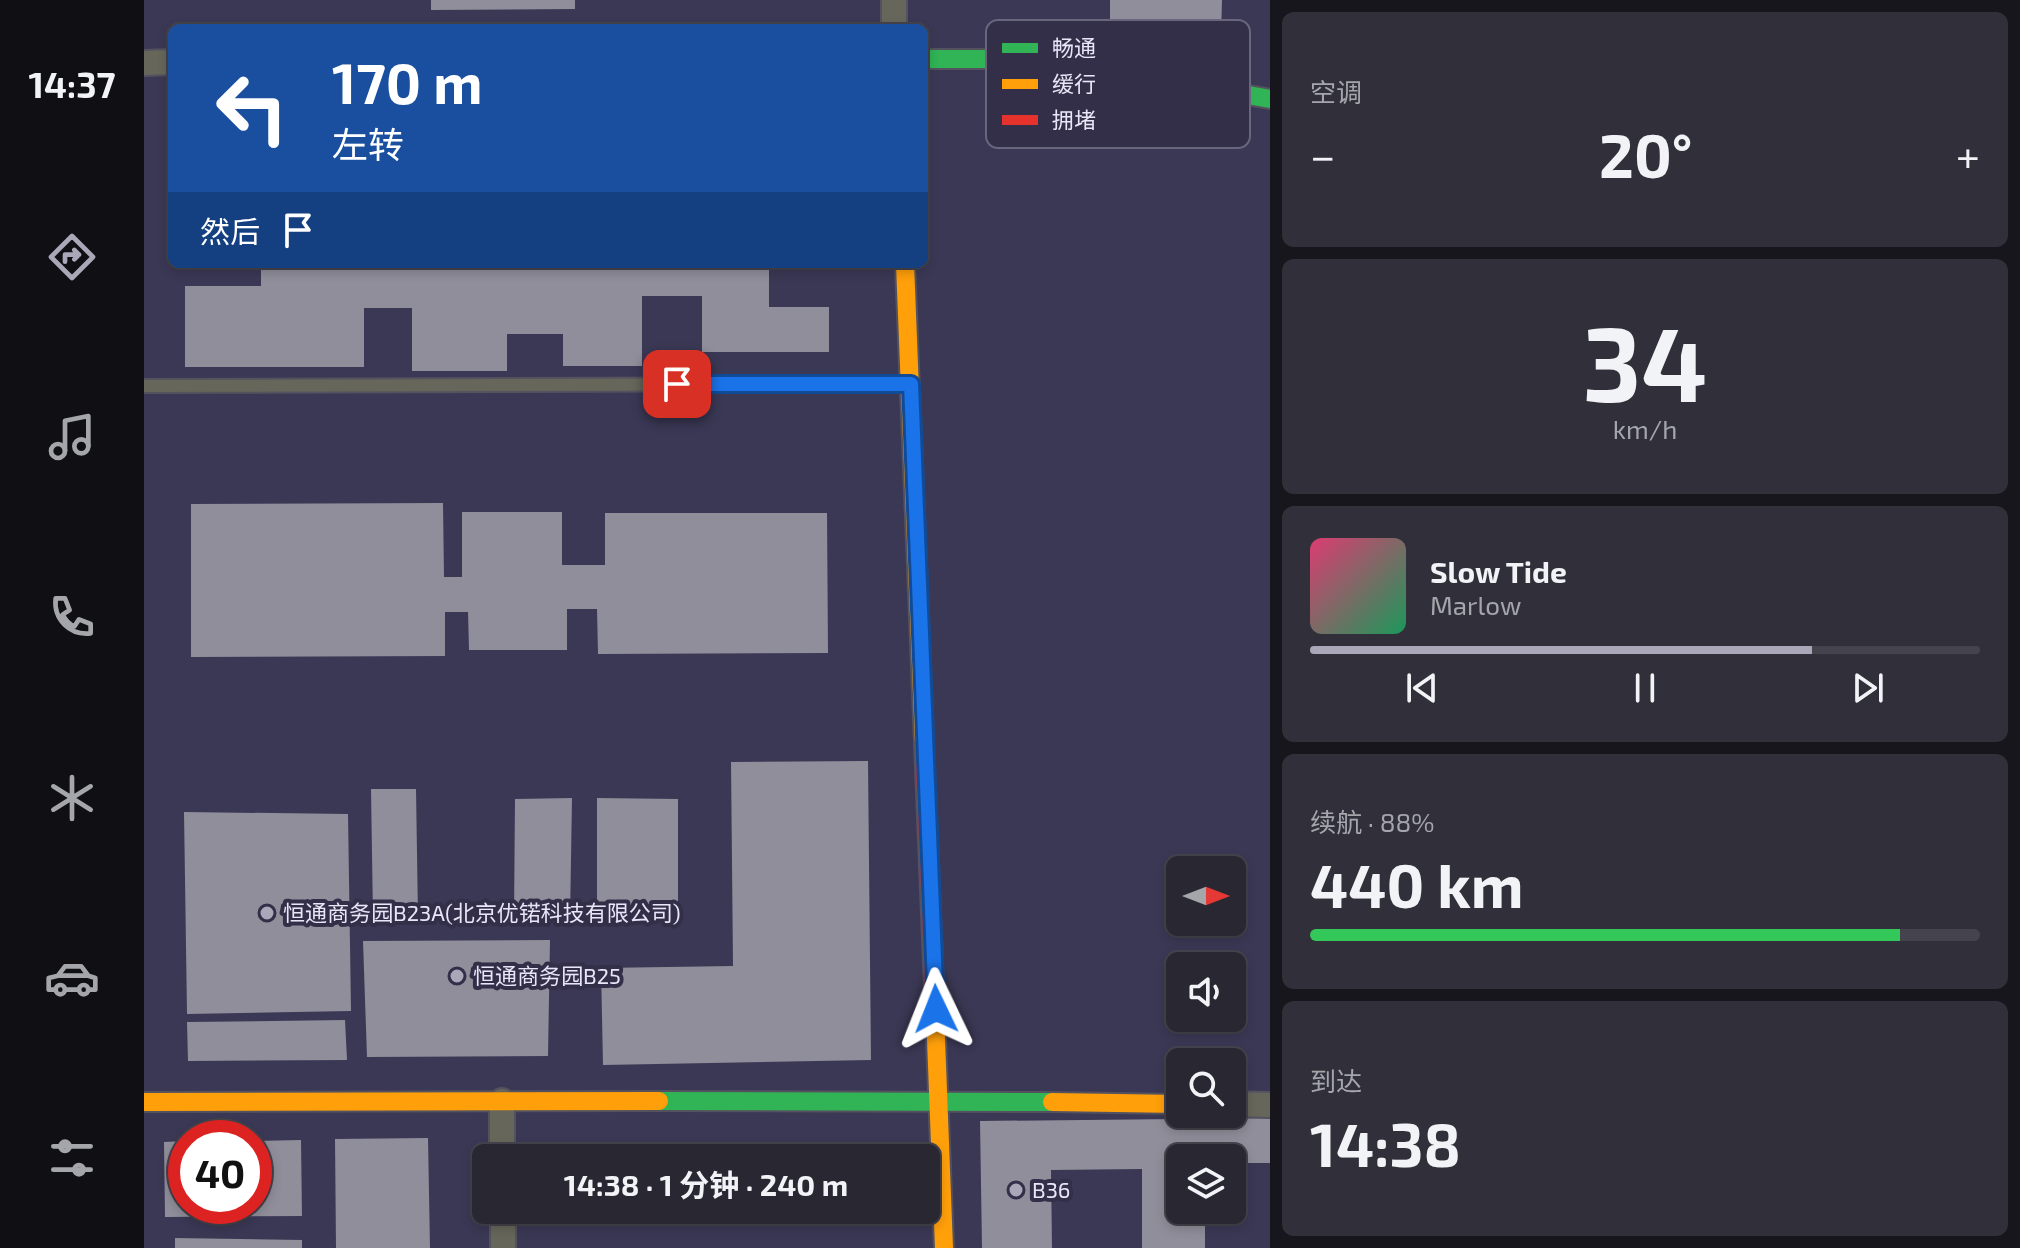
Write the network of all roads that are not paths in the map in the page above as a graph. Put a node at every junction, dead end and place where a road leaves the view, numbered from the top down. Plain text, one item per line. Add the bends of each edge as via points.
1 (894, 0) edge
2 (894, 24) edge
3 (928, 59) edge
4 (986, 59) edge
5 (168, 62) edge
6 (144, 63) edge
7 (1250, 95) edge
8 (1270, 99) edge
9 (905, 268) edge
10 (911, 384) junction
11 (144, 386) edge
12 (502, 1101) junction
13 (940, 1101) junction
14 (144, 1102) edge
15 (1166, 1104) edge
16 (1246, 1104) edge
17 (1270, 1105) edge
18 (502, 1144) edge
19 (503, 1224) edge
20 (503, 1248) edge
21 (944, 1248) edge

1 - 2 street
3 - 4 street
5 - 6 street
7 - 8 street
9 - 10 street
10 - 11 lane
10 - 13 street
12 - 13 street
12 - 14 street
12 - 18 street
13 - 15 street
13 - 21 street
16 - 17 street
19 - 20 street

